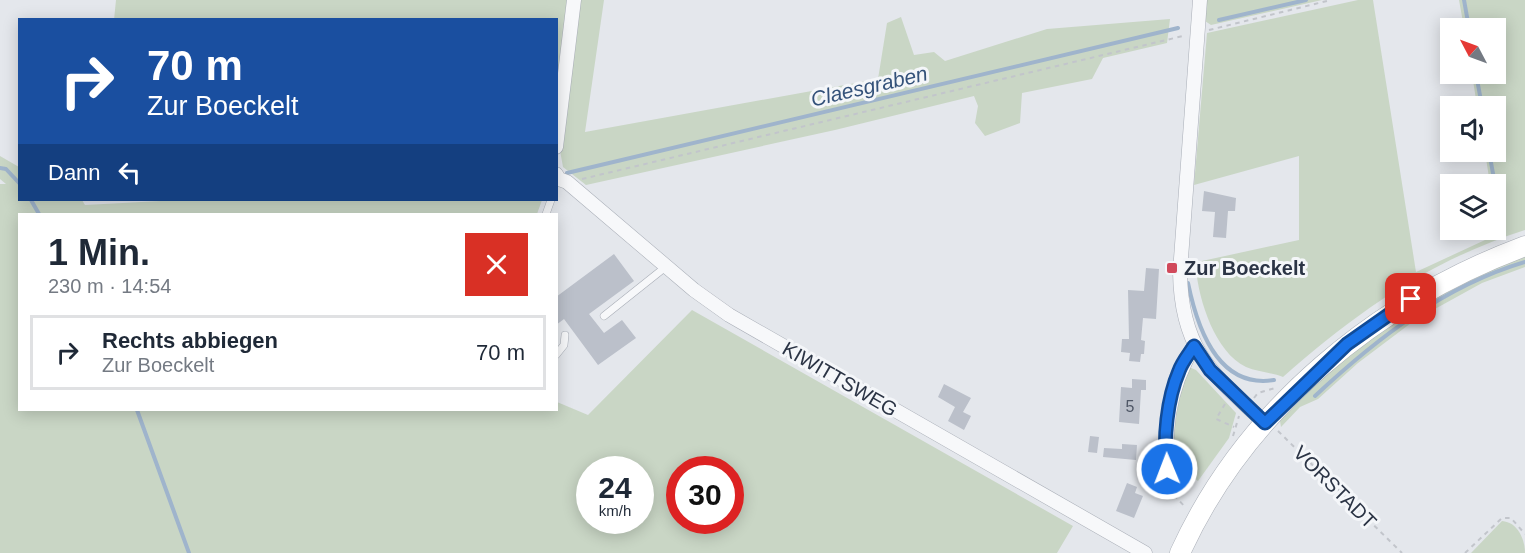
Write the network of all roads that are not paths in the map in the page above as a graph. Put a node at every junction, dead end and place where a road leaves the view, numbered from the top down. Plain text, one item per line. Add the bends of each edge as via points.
1 (574, 0) edge
2 (1200, 0) edge
3 (558, 131) edge
4 (560, 180) edge
5 (1525, 246) edge
6 (668, 265) junction
7 (604, 316) dead end
8 (565, 335) dead end
9 (1194, 346) junction
10 (558, 352) edge
11 (1265, 423) junction
12 (1169, 485) road end
13 (1146, 553) edge
14 (1180, 553) edge

1 - 3 street
2 - 9 street via 1180,272 1183,314
4 - 6 street, KIWITTSWEG
5 - 11 street via 1456,274 1380,319 1318,369
6 - 7 lane
6 - 13 street, KIWITTSWEG via 694,290 739,321
8 - 10 lane
9 - 11 street via 1210,370
9 - 12 street via 1179,371 1170,411 1165,453
11 - 14 street via 1223,477

